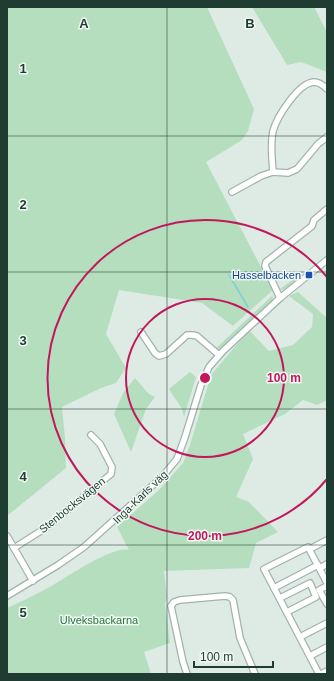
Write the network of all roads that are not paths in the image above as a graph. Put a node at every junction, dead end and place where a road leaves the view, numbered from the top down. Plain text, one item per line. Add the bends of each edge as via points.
1 (327, 89) edge
2 (327, 137) edge
3 (272, 172) junction
4 (232, 192) dead end
5 (327, 209) edge
6 (327, 260) edge
7 (280, 298) junction
8 (141, 332) dead end
9 (219, 355) junction
10 (91, 435) dead end
11 (7, 536) edge
12 (327, 540) edge
13 (14, 548) junction
14 (310, 549) junction
15 (327, 564) edge
16 (319, 567) junction
17 (33, 581) junction
18 (327, 584) edge
19 (274, 588) junction
20 (316, 591) junction
21 (7, 596) edge
22 (280, 598) junction
23 (327, 604) edge
24 (287, 612) junction
25 (327, 623) edge
26 (300, 637) junction
27 (327, 647) edge
28 (310, 656) junction
29 (327, 671) edge
30 (187, 674) edge
31 (255, 674) edge
32 (320, 674) edge

1 - 3 street via 313,82 291,99 276,122 272,144
2 - 3 street via 296,169 288,173
3 - 4 street
5 - 7 street via 314,220 312,226 266,262 265,266
6 - 7 street, Inga-Karls väg
7 - 9 street, Inga-Karls väg
8 - 9 street via 154,353 159,356 166,354 187,335 192,334
9 - 17 street, Inga-Karls väg via 209,367 201,385 177,459 162,478 84,547
10 - 13 street, Stenbocksvägen via 100,444 112,467 111,474 48,527
11 - 13 street
12 - 14 street
13 - 17 street
14 - 16 street
14 - 19 street via 308,547 264,569
15 - 16 street
16 - 18 street
16 - 19 street
17 - 21 street, Inga-Karls väg
18 - 20 street
19 - 22 street
20 - 22 street via 310,583
20 - 23 street
20 - 24 street via 316,597
22 - 24 street
24 - 26 street
25 - 26 street
26 - 28 street
27 - 28 street
28 - 32 street
29 - 32 street
30 - 31 street via 182,662 171,606 180,600 225,596 233,600 240,638

